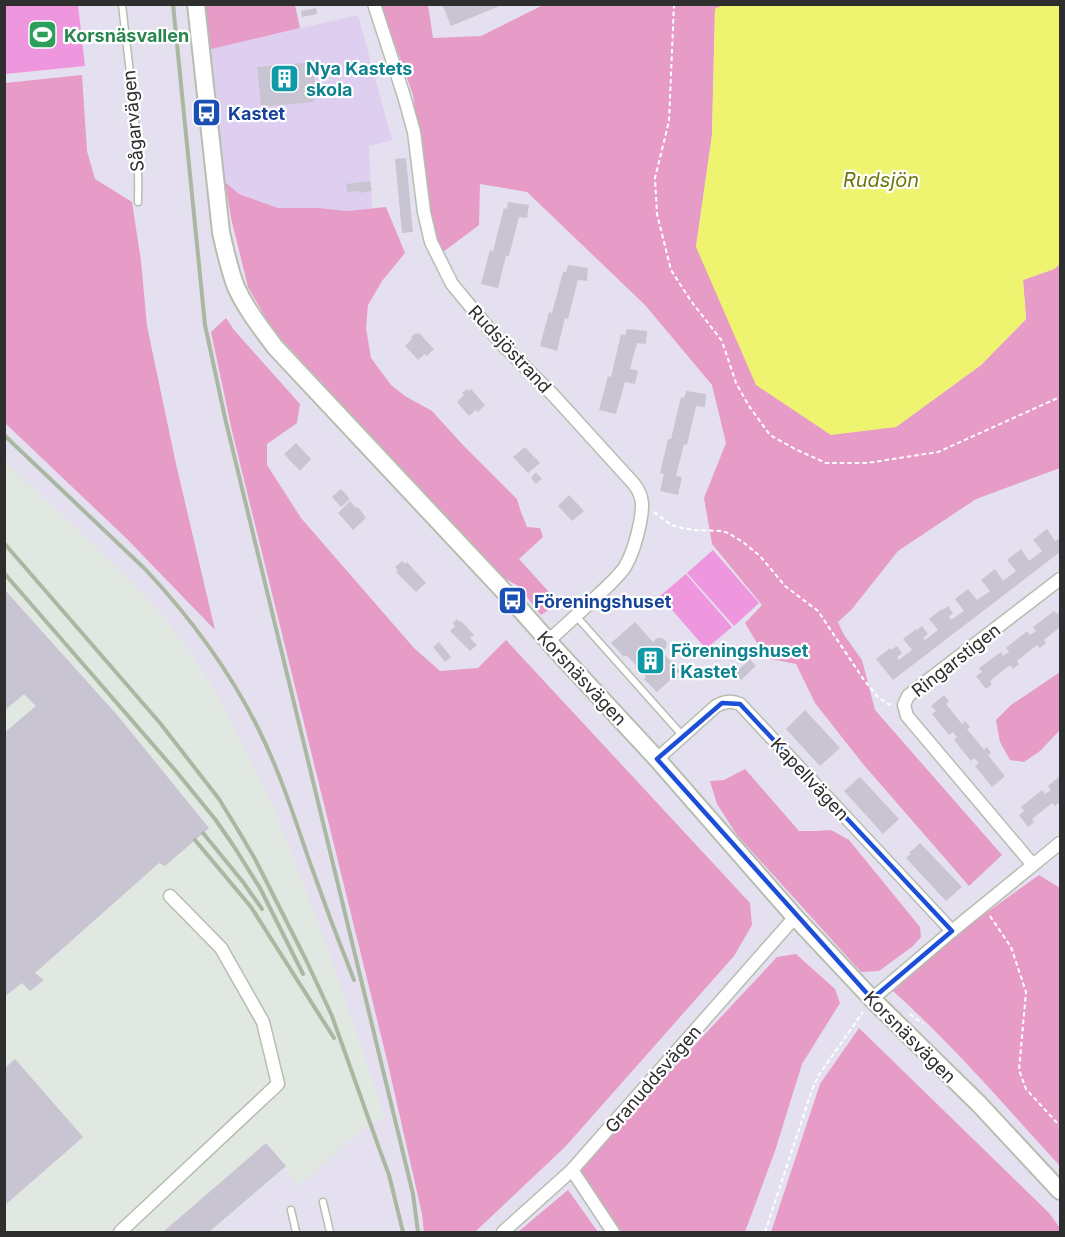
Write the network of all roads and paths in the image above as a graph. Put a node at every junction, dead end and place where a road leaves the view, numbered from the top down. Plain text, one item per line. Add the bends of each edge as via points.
1 (122, 4) edge
2 (196, 4) edge
3 (374, 4) edge
4 (674, 4) edge
5 (138, 202) dead end
6 (1060, 397) edge
7 (643, 506) junction
8 (1060, 579) edge
9 (576, 616) junction
10 (548, 641) junction
11 (904, 708) junction
12 (682, 735) junction
13 (657, 759) junction
14 (1060, 843) edge
15 (1033, 865) junction
16 (170, 896) dead end
17 (983, 906) junction
18 (795, 917) junction
19 (952, 931) junction
20 (872, 999) junction
21 (1060, 1126) edge
22 (572, 1170) junction
23 (1060, 1191) edge
24 (322, 1202) dead end
25 (291, 1210) dead end
26 (126, 1231) edge
27 (296, 1233) edge
28 (330, 1233) edge
29 (503, 1233) edge
30 (614, 1233) edge
31 (765, 1233) edge

1 - 5 lane, Sågarvägen via 136,135
2 - 10 street, Korsnäsvägen via 220,232 236,287 252,316 275,347
3 - 7 street, Rudsjöstrand via 414,132 431,242 452,284 500,342 634,484
4 - 6 path via 669,121 655,178 657,214 671,270 722,341 736,383 770,435 826,463 867,463 938,452
7 - 9 street via 637,537 624,569
7 - 11 path via 671,525 722,531 744,542 785,586 818,611 877,696
8 - 11 street, Ringarstigen via 914,691
9 - 10 street
9 - 12 lane
10 - 13 street, Korsnäsvägen
11 - 15 street, Ringarstigen
12 - 13 street, Kapellvägen
12 - 19 street, Kapellvägen via 716,706 728,701 740,704
13 - 18 street, Korsnäsvägen
14 - 15 street
15 - 17 street
16 - 26 street via 221,948 263,1022 278,1084
17 - 19 street
17 - 21 path via 1011,947 1026,992 1019,1071 1026,1089
18 - 20 street, Korsnäsvägen
18 - 22 street, Granuddsvägen
19 - 20 street
20 - 23 street, Korsnäsvägen
20 - 31 path via 818,1076
22 - 29 street, Granuddsvägen
22 - 30 street
24 - 28 lane
25 - 27 lane

